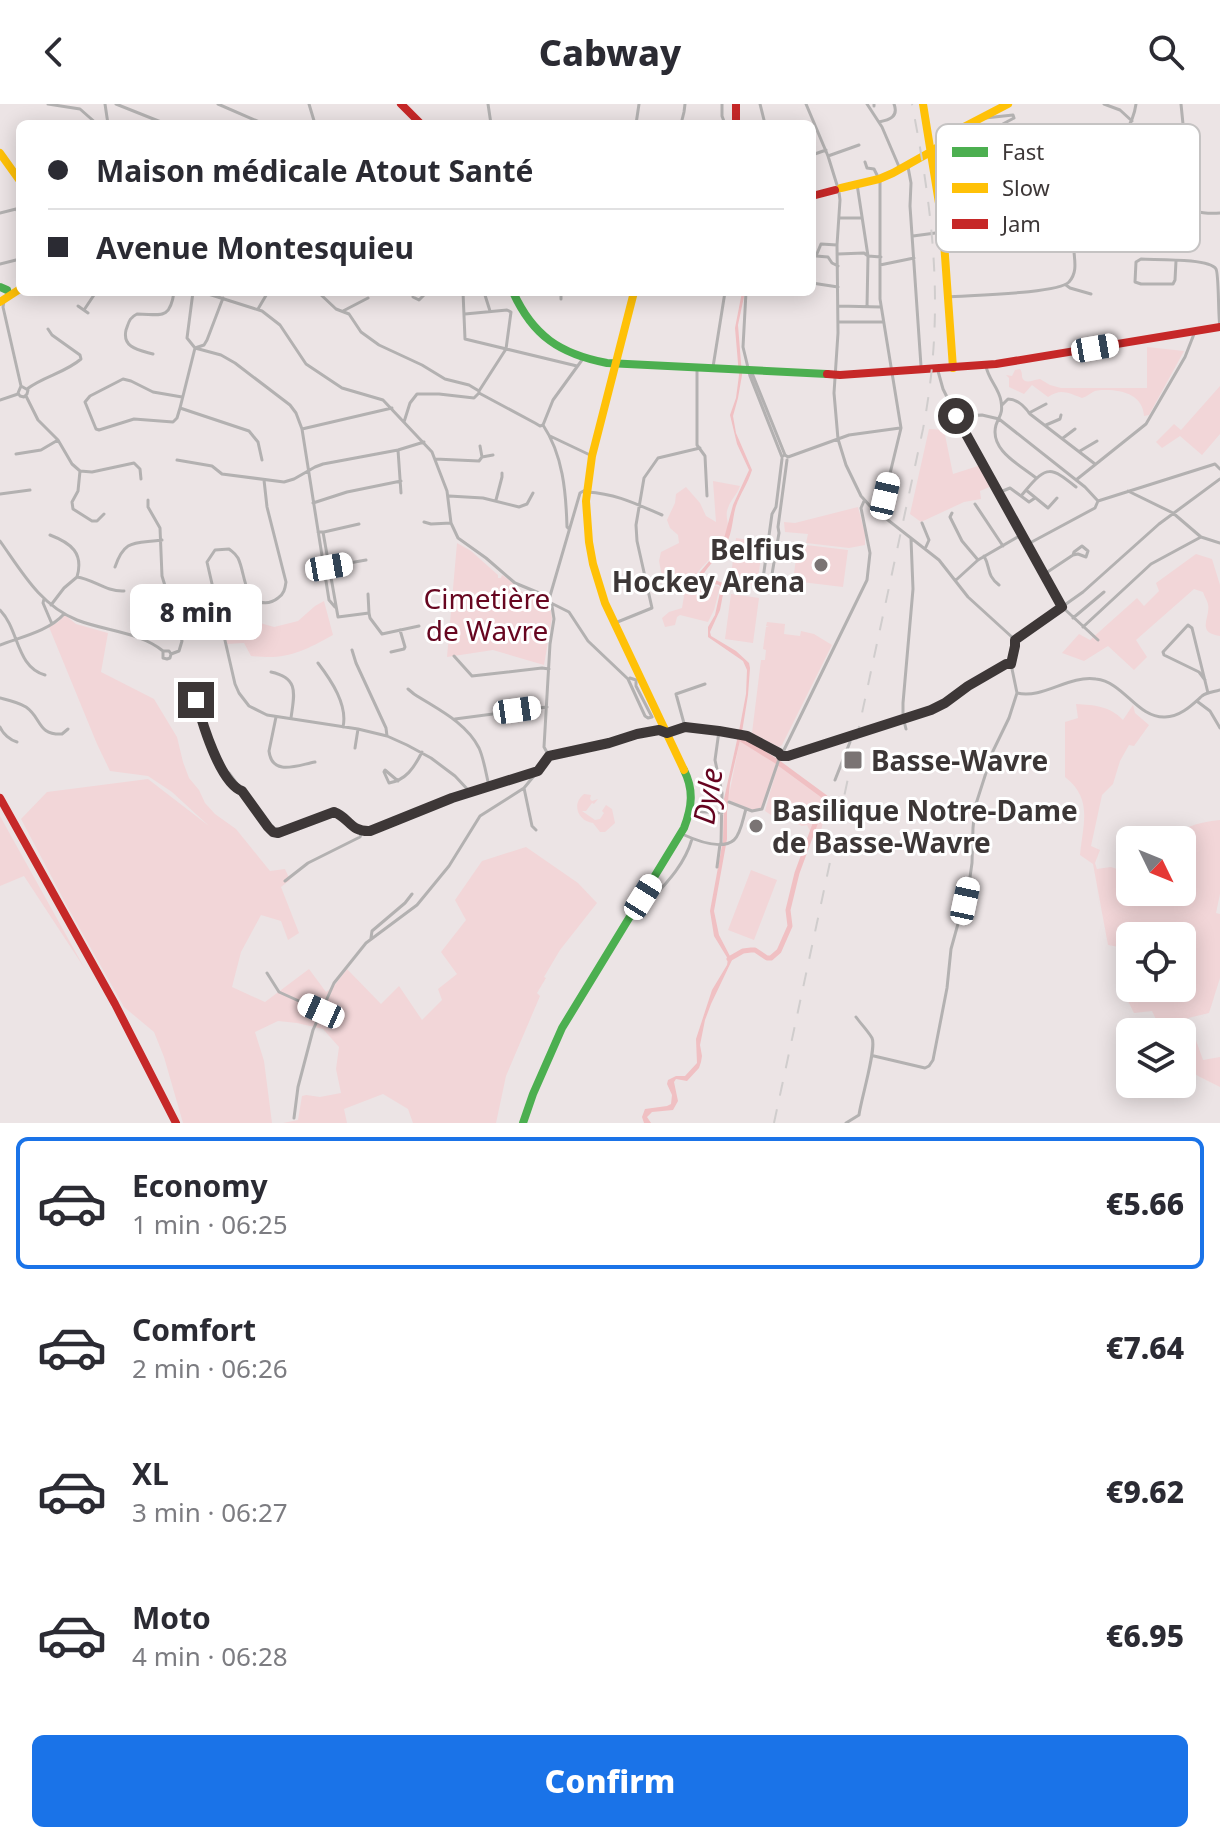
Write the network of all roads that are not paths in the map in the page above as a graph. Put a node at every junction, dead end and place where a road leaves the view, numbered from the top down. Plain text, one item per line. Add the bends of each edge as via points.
1 (48, 104) edge
2 (116, 104) edge
3 (218, 104) edge
4 (894, 104) edge
5 (923, 104) edge
6 (1104, 104) edge
7 (1136, 104) edge
8 (1181, 104) edge
9 (404, 105) edge
10 (873, 105) edge
11 (1003, 110) edge
12 (92, 120) edge
13 (156, 120) edge
14 (255, 120) edge
15 (417, 120) edge
16 (1132, 121) junction
17 (879, 122) junction
18 (970, 124) edge
19 (1003, 124) edge
20 (1130, 124) edge
21 (1183, 124) edge
22 (816, 127) edge
23 (859, 145) dead end
24 (936, 148) edge
25 (826, 150) junction
26 (932, 151) junction
27 (936, 151) edge
28 (0, 153) edge
29 (816, 154) edge
30 (828, 156) junction
31 (865, 162) dead end
32 (904, 167) junction
33 (16, 175) edge
34 (879, 179) junction
35 (857, 184) junction
36 (936, 187) edge
37 (838, 189) junction
38 (816, 195) edge
39 (1200, 212) edge
40 (1220, 213) edge
41 (839, 218) junction
42 (861, 218) junction
43 (936, 233) edge
44 (913, 236) junction
45 (837, 245) junction
46 (943, 252) edge
47 (1074, 252) edge
48 (838, 254) junction
49 (816, 256) edge
50 (868, 256) junction
51 (881, 257) junction
52 (816, 258) edge
53 (914, 258) junction
54 (1176, 261) junction
55 (880, 265) junction
56 (838, 266) junction
57 (816, 284) edge
58 (1066, 285) junction
59 (838, 287) junction
60 (1091, 294) dead end
61 (94, 296) edge
62 (173, 296) edge
63 (192, 296) edge
64 (216, 296) edge
65 (266, 296) edge
66 (322, 296) edge
67 (463, 296) edge
68 (485, 296) edge
69 (515, 296) edge
70 (633, 296) edge
71 (724, 296) edge
72 (746, 296) edge
73 (947, 297) junction
74 (3, 298) edge
75 (223, 298) junction
76 (368, 298) dead end
77 (78, 306) dead end
78 (838, 306) junction
79 (867, 307) junction
80 (881, 307) junction
81 (258, 309) junction
82 (342, 311) junction
83 (490, 311) junction
84 (465, 314) junction
85 (838, 322) junction
86 (884, 322) junction
87 (1220, 327) edge
88 (48, 329) dead end
89 (1195, 331) junction
90 (195, 348) junction
91 (506, 349) junction
92 (153, 354) dead end
93 (580, 363) junction
94 (615, 364) junction
95 (986, 366) junction
96 (697, 368) junction
97 (953, 368) junction
98 (713, 369) junction
99 (938, 369) junction
100 (922, 370) junction
101 (744, 371) junction
102 (892, 372) junction
103 (835, 376) junction
104 (21, 386) junction
105 (27, 389) junction
106 (479, 392) junction
107 (18, 394) junction
108 (26, 396) junction
109 (182, 397) junction
110 (0, 400) edge
111 (1046, 404) dead end
112 (1002, 405) junction
113 (180, 408) junction
114 (392, 408) junction
115 (1029, 413) junction
116 (1061, 415) dead end
117 (956, 416) junction
118 (999, 419) junction
119 (404, 423) junction
120 (543, 425) junction
121 (1046, 425) junction
122 (901, 428) junction
123 (302, 429) junction
124 (1075, 429) dead end
125 (550, 436) junction
126 (1063, 438) junction
127 (838, 439) junction
128 (58, 440) junction
129 (1097, 441) dead end
130 (424, 442) junction
131 (480, 446) dead end
132 (700, 448) junction
133 (398, 450) junction
134 (1080, 451) junction
135 (16, 454) dead end
136 (493, 455) dead end
137 (592, 456) junction
138 (482, 457) junction
139 (785, 457) junction
140 (141, 458) dead end
141 (435, 459) junction
142 (177, 460) dead end
143 (262, 460) dead end
144 (136, 464) junction
145 (1096, 465) junction
146 (1220, 469) edge
147 (308, 470) junction
148 (80, 471) junction
149 (502, 473) dead end
150 (1066, 476) junction
151 (1036, 478) junction
152 (141, 479) dead end
153 (1220, 479) edge
154 (264, 480) junction
155 (1073, 480) junction
156 (401, 481) junction
157 (1076, 487) dead end
158 (30, 490) dead end
159 (1026, 490) junction
160 (587, 491) junction
161 (1128, 491) junction
162 (401, 493) dead end
163 (533, 493) dead end
164 (998, 493) junction
165 (0, 494) edge
166 (448, 496) junction
167 (707, 496) dead end
168 (1021, 496) junction
169 (1035, 498) junction
170 (1057, 498) dead end
171 (148, 500) dead end
172 (865, 500) junction
173 (496, 501) junction
174 (1098, 501) junction
175 (313, 503) junction
176 (975, 504) dead end
177 (638, 505) junction
178 (774, 512) junction
179 (780, 513) junction
180 (952, 513) dead end
181 (1173, 513) junction
182 (104, 514) dead end
183 (662, 515) dead end
184 (880, 515) junction
185 (424, 522) dead end
186 (451, 523) junction
187 (922, 523) dead end
188 (359, 524) dead end
189 (569, 529) junction
190 (320, 532) junction
191 (50, 535) dead end
192 (1021, 535) junction
193 (1201, 537) junction
194 (911, 539) junction
195 (162, 540) junction
196 (0, 541) edge
197 (1220, 543) edge
198 (1027, 545) junction
199 (1003, 546) junction
200 (925, 549) junction
201 (1073, 555) dead end
202 (984, 556) junction
203 (366, 560) dead end
204 (978, 560) junction
205 (115, 567) dead end
206 (326, 567) junction
207 (1043, 575) junction
208 (77, 577) junction
209 (955, 581) junction
210 (999, 585) dead end
211 (124, 591) dead end
212 (1104, 592) dead end
213 (368, 594) dead end
214 (547, 598) junction
215 (44, 599) junction
216 (51, 605) junction
217 (1062, 607) junction
218 (0, 610) edge
219 (369, 613) junction
220 (64, 614) junction
221 (1073, 618) junction
222 (614, 623) junction
223 (52, 624) junction
224 (419, 626) dead end
225 (1083, 627) junction
226 (400, 630) junction
227 (16, 639) junction
228 (1015, 640) junction
229 (1098, 640) dead end
230 (0, 645) edge
231 (352, 650) dead end
232 (163, 651) junction
233 (391, 652) dead end
234 (171, 654) junction
235 (454, 656) dead end
236 (318, 663) dead end
237 (1011, 664) junction
238 (549, 669) junction
239 (271, 672) dead end
240 (45, 675) dead end
241 (632, 677) junction
242 (1205, 680) junction
243 (705, 684) dead end
244 (408, 689) dead end
245 (1220, 690) edge
246 (192, 693) dead end
247 (1017, 693) junction
248 (1208, 693) junction
249 (0, 698) edge
250 (1198, 702) junction
251 (547, 707) junction
252 (276, 717) junction
253 (467, 717) junction
254 (652, 717) dead end
255 (903, 717) junction
256 (291, 718) junction
257 (455, 719) junction
258 (0, 727) edge
259 (343, 727) junction
260 (462, 727) junction
261 (685, 727) junction
262 (1220, 728) edge
263 (68, 729) dead end
264 (358, 729) junction
265 (906, 729) dead end
266 (719, 731) junction
267 (667, 733) junction
268 (387, 736) junction
269 (850, 736) junction
270 (17, 742) dead end
271 (355, 748) dead end
272 (422, 752) junction
273 (549, 756) junction
274 (780, 757) junction
275 (315, 762) dead end
276 (538, 771) junction
277 (835, 780) dead end
278 (398, 781) dead end
279 (489, 786) junction
280 (524, 788) junction
281 (470, 792) junction
282 (0, 798) edge
283 (729, 802) dead end
284 (0, 808) edge
285 (746, 809) junction
286 (690, 811) junction
287 (722, 813) junction
288 (536, 830) dead end
289 (362, 831) junction
290 (681, 834) junction
291 (692, 839) junction
292 (722, 844) junction
293 (717, 867) dead end
294 (285, 881) dead end
295 (412, 894) dead end
296 (633, 912) junction
297 (371, 938) junction
298 (267, 973) dead end
299 (321, 1011) junction
300 (856, 1017) dead end
301 (874, 1056) junction
302 (294, 1118) dead end
303 (173, 1123) edge
304 (523, 1123) edge
305 (846, 1123) edge

1 - 12 street via 80,109
2 - 13 street
3 - 14 street
4 - 17 street via 894,116
5 - 26 main road
6 - 16 street
7 - 16 street
8 - 21 street
9 - 15 main road
10 - 17 street
11 - 18 main road
11 - 19 street via 1014,118
16 - 20 street
17 - 32 street
22 - 25 street
23 - 30 street
24 - 26 main road
25 - 29 street
25 - 30 street
26 - 27 street
26 - 32 main road
26 - 36 main road
28 - 33 main road
30 - 37 street
31 - 34 street
32 - 34 main road
32 - 44 street via 911,183
34 - 35 main road
34 - 51 street
35 - 37 main road
35 - 42 street
37 - 38 main road
37 - 41 street
39 - 40 street
41 - 42 street
41 - 45 street
42 - 50 street
43 - 44 street
44 - 53 street
45 - 48 street
45 - 49 street via 821,244
46 - 73 main road
47 - 58 street via 1075,273
48 - 50 street
48 - 56 street
50 - 51 street
50 - 79 street
51 - 55 street
52 - 56 street via 828,257
53 - 55 street
53 - 100 street
54 - 54 street via 1139,260 1135,282 1173,284
54 - 87 street via 1216,269
55 - 80 street
56 - 59 street
57 - 59 street
58 - 60 street
58 - 73 street
59 - 78 street
61 - 77 street via 86,312
62 - 92 street via 167,312 130,319 128,343
63 - 90 street via 187,338
64 - 75 street
65 - 81 street
66 - 82 street
67 - 84 street
68 - 83 street
69 - 93 main road via 536,330
70 - 94 main road
71 - 98 street
72 - 101 street
73 - 97 main road
74 - 104 street
75 - 81 street
75 - 90 street via 207,340
76 - 82 street
78 - 79 street
78 - 85 street
79 - 80 street
80 - 86 street
81 - 114 street via 280,325 306,364 342,388 383,400
82 - 106 street via 379,345
83 - 84 street
83 - 91 street via 511,312
84 - 91 street via 464,338
85 - 86 street
85 - 103 street
86 - 102 street
87 - 89 main road
88 - 105 street via 81,360
89 - 95 main road
89 - 145 street via 1148,421
90 - 109 street
90 - 123 street via 235,363 290,405
91 - 93 street
91 - 106 street
93 - 94 main road
93 - 120 street via 553,400
94 - 96 main road
94 - 137 main road
95 - 97 main road
95 - 112 street
96 - 98 main road
96 - 132 street
97 - 99 main road
98 - 101 main road
99 - 100 main road
99 - 117 street
100 - 102 main road
101 - 103 main road
101 - 139 street via 756,381
102 - 103 main road
102 - 122 street
103 - 127 street
104 - 105 street
104 - 107 street
105 - 108 street
106 - 119 street via 467,398 417,394
106 - 120 street
107 - 108 street
107 - 110 street
108 - 128 street via 38,420
109 - 113 street
109 - 113 street via 123,379 85,402 99,430 140,418 173,422
111 - 115 street
112 - 115 street via 1013,399
112 - 118 street
113 - 143 street via 249,431 258,440
114 - 119 street
114 - 123 street
115 - 121 street
116 - 121 street
117 - 118 street
117 - 164 street
118 - 150 street
118 - 151 street via 999,447
119 - 130 street
120 - 125 street
121 - 126 street
122 - 127 street
122 - 184 street
123 - 147 street
124 - 126 street
125 - 137 street
125 - 189 street via 566,492
126 - 134 street
127 - 139 street
127 - 172 street
128 - 135 street via 41,450
128 - 148 street
129 - 134 street
130 - 133 street
130 - 141 street
131 - 138 street
132 - 167 street
132 - 177 street via 655,461 644,478
133 - 147 street
133 - 156 street
134 - 145 street
136 - 138 street
137 - 160 main road
138 - 141 street
139 - 178 street
139 - 179 street
140 - 144 street
141 - 166 street
142 - 154 street
144 - 148 street
144 - 152 street
145 - 155 street
146 - 161 street via 1215,464
147 - 154 street via 289,481
147 - 175 street
148 - 182 street via 73,509 92,521
149 - 173 street
150 - 151 street via 1051,472
150 - 155 street
151 - 159 street
153 - 181 street
154 - 252 street via 286,582 283,593 268,603 253,598 239,560 229,549 215,550 207,568 239,693 255,710
155 - 157 street
155 - 174 street
156 - 162 street
156 - 175 street
158 - 165 street
159 - 168 street
159 - 169 street
160 - 177 street
160 - 189 street via 580,493
160 - 222 main road via 593,564
161 - 174 street
161 - 181 street
163 - 173 street via 521,507
164 - 168 street via 1010,488
164 - 192 street
166 - 173 street
166 - 186 street
168 - 169 street via 1031,502
169 - 170 street via 1048,508
171 - 195 street
172 - 184 street
172 - 274 street via 861,508 870,553 867,580
174 - 198 street via 1095,508
175 - 190 street
176 - 199 street
177 - 183 street
177 - 222 street via 637,541 652,608
178 - 179 street
178 - 179 street via 765,588 770,586
180 - 204 street via 958,536
181 - 193 street
181 - 217 street
184 - 194 street
185 - 186 street
186 - 214 street via 463,543 515,583
187 - 200 street via 929,540
188 - 190 street
189 - 214 street
190 - 206 street
191 - 208 street via 77,553
192 - 198 street
192 - 199 street
193 - 197 street
193 - 225 street via 1151,564
194 - 200 street
194 - 255 street via 913,589
195 - 205 street via 118,551
195 - 234 street via 162,576 182,641 179,651
196 - 215 street
198 - 207 street
199 - 202 street
200 - 209 street
201 - 207 street
202 - 204 street
202 - 210 street
203 - 206 street
204 - 209 street
206 - 219 street via 338,617
207 - 217 street
208 - 211 street
208 - 216 street
209 - 228 street
212 - 221 street
213 - 219 street
214 - 238 street via 554,619
214 - 241 street via 569,612 588,641
215 - 216 street
215 - 223 street
216 - 220 street
217 - 221 street
217 - 228 street
218 - 227 street
219 - 226 street via 382,634
220 - 223 street
220 - 232 street
221 - 225 street
222 - 241 main road
223 - 227 street
224 - 226 street
225 - 229 street
226 - 233 street via 405,647
227 - 230 street
227 - 240 street via 29,667
228 - 237 street
231 - 268 street
232 - 234 street
232 - 234 street via 165,659
235 - 238 street via 472,676
236 - 259 street via 344,708
237 - 247 street
237 - 255 street via 937,707
238 - 251 street
239 - 256 street via 292,684
241 - 254 street
241 - 267 main road
242 - 242 street via 1192,628 1188,625 1163,652
242 - 248 street
243 - 261 street via 676,694
244 - 257 street
245 - 248 street
246 - 289 street via 223,771 273,832 334,812
247 - 250 street via 1093,678 1114,685 1158,717 1176,715
247 - 301 street via 977,800 973,864 951,949 933,1060 925,1068
248 - 250 street
249 - 263 street via 25,707 48,732 62,734
250 - 262 street
251 - 253 street
251 - 273 street via 544,747
252 - 256 street
252 - 275 street via 269,751 273,763 284,768
253 - 257 street
253 - 260 street
255 - 265 street
255 - 269 street
256 - 259 street
257 - 260 street
258 - 270 street
259 - 264 street
260 - 279 street via 479,748
261 - 266 street
261 - 267 street
264 - 268 street
264 - 271 street
266 - 274 street via 741,735
266 - 287 street via 715,760
267 - 273 street via 637,734
267 - 286 main road via 690,783
268 - 272 street
269 - 274 street
269 - 277 street
272 - 278 street
272 - 281 street
273 - 276 street
274 - 285 street via 763,807
276 - 279 street
276 - 280 street
279 - 281 street
280 - 288 street
280 - 297 street via 480,816 417,905
281 - 289 street
282 - 303 main road via 121,1015
283 - 285 street
284 - 303 main road
285 - 292 street via 737,837
286 - 287 street
286 - 290 main road
287 - 292 street
289 - 294 street
290 - 291 street
290 - 296 main road
291 - 292 street
291 - 296 street via 670,880 639,913
292 - 293 street
295 - 297 street via 372,931
296 - 304 main road via 562,1028
297 - 299 street via 334,983
298 - 299 street via 279,992
299 - 302 street via 303,1064
300 - 301 street via 873,1040
301 - 305 street via 859,1115

